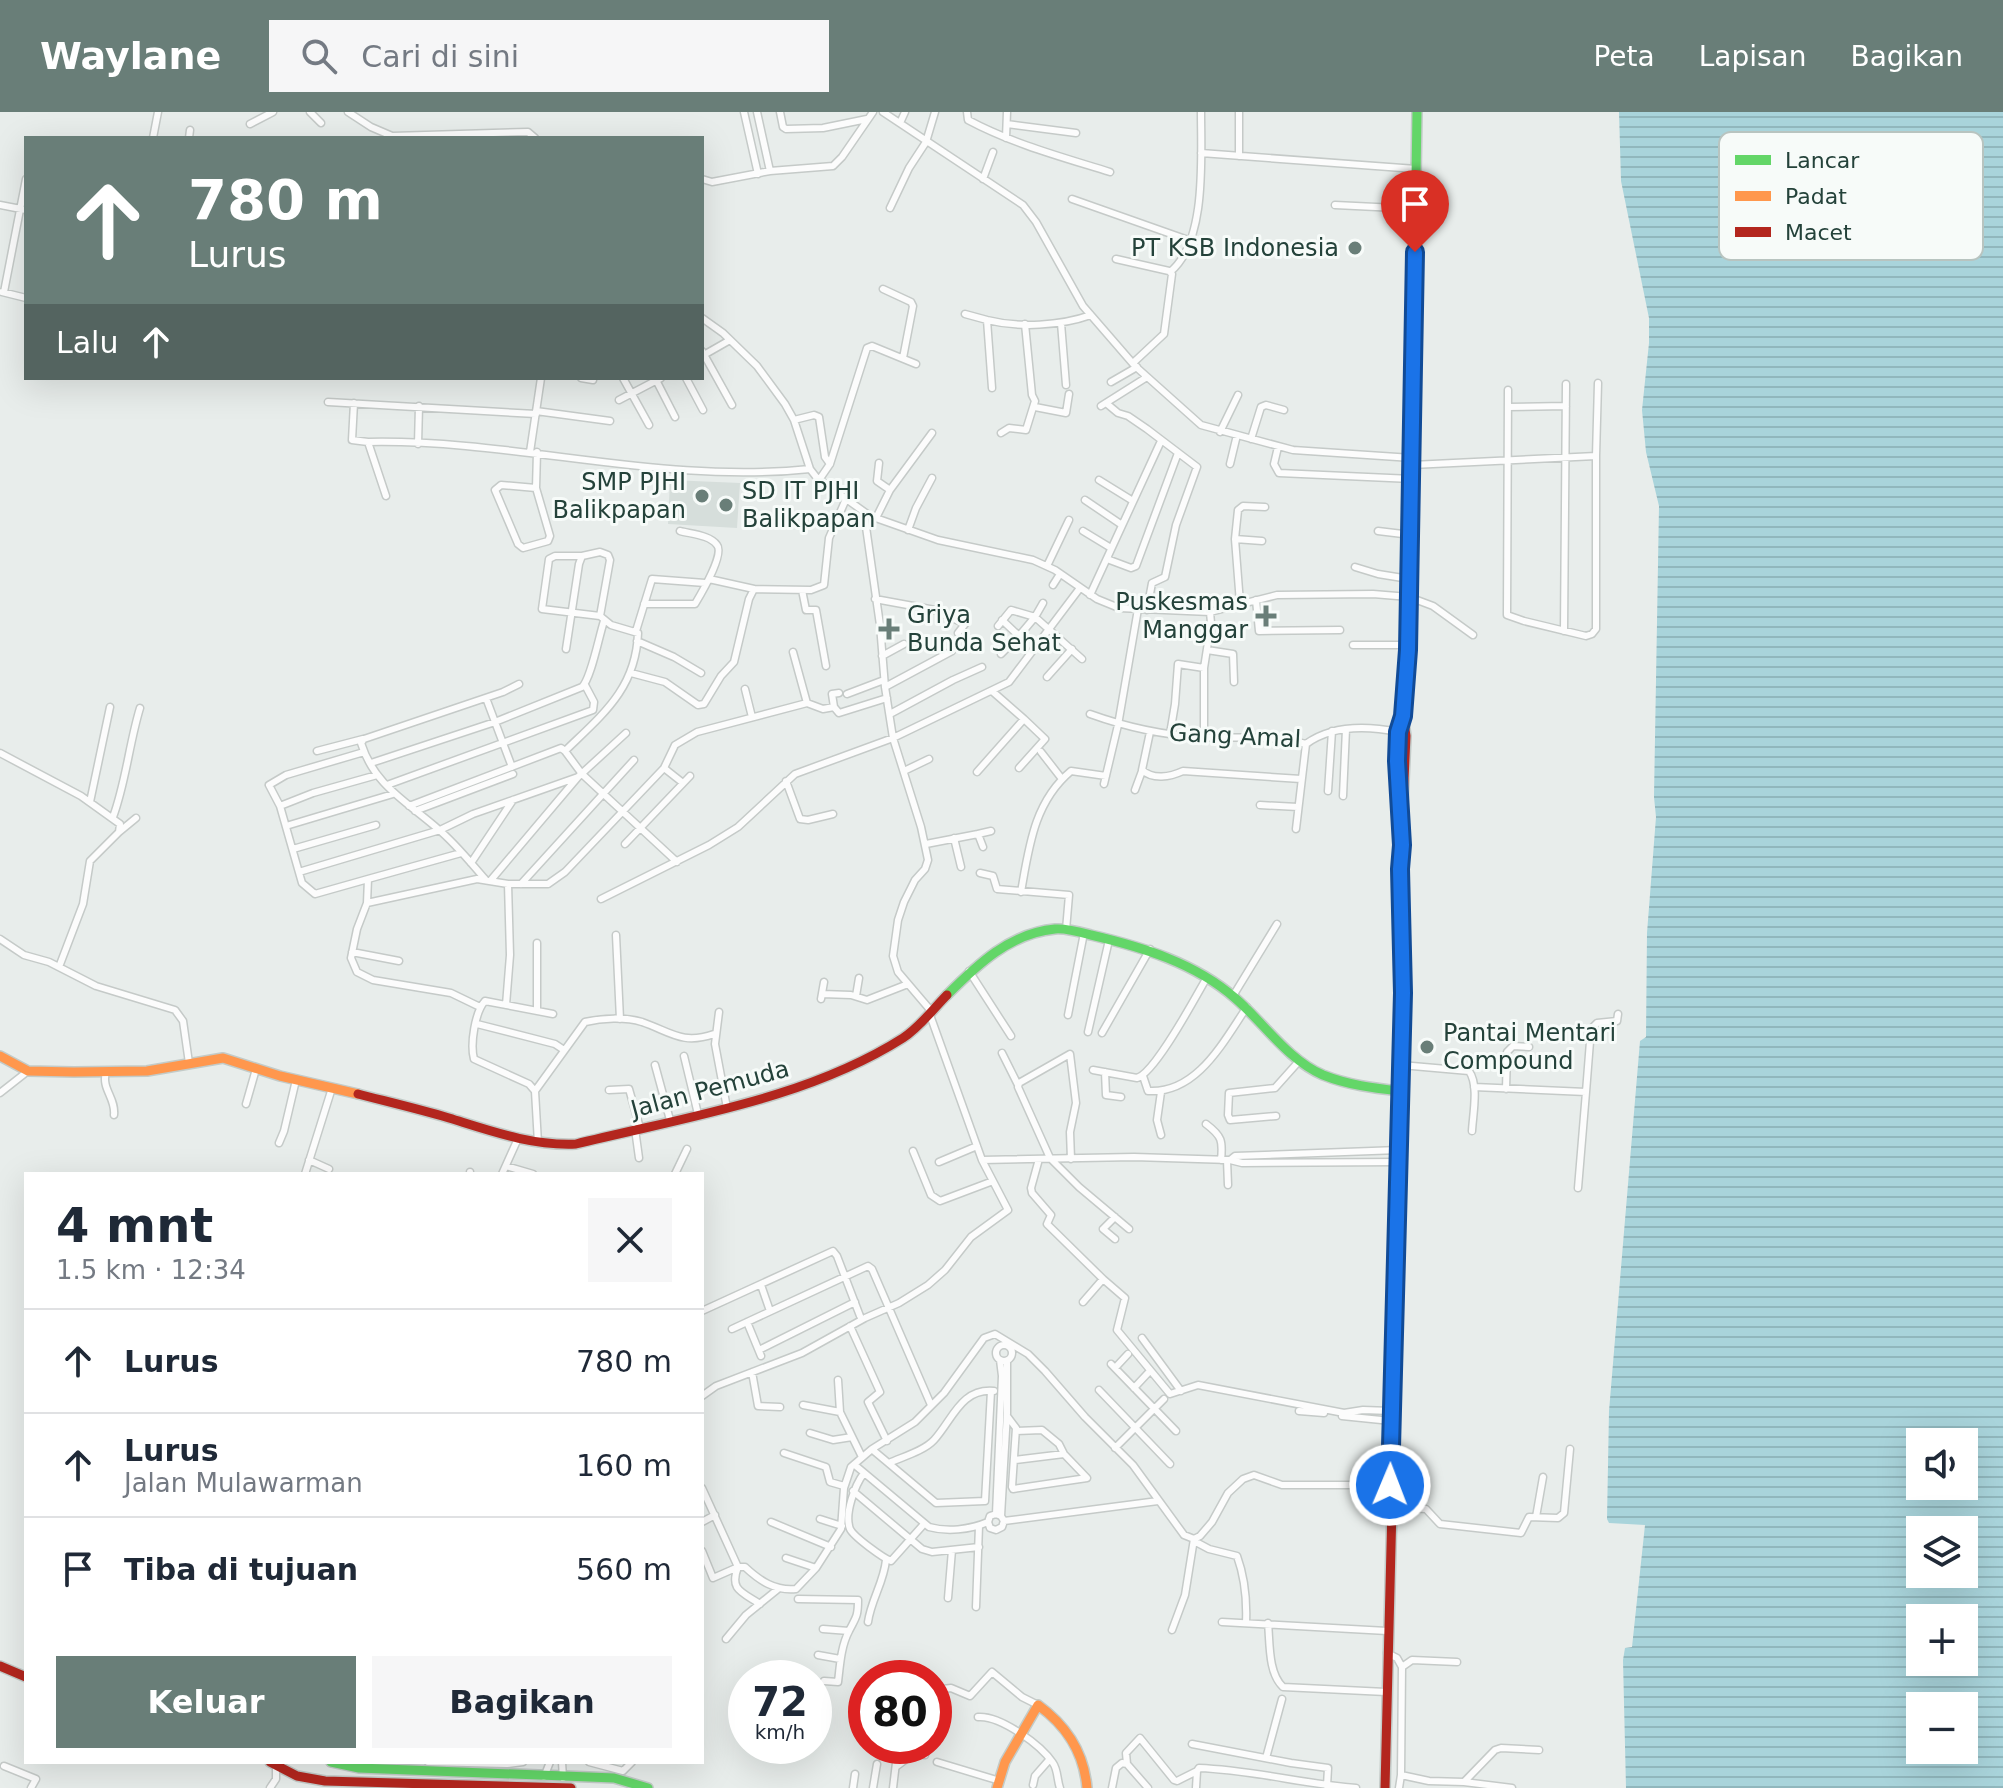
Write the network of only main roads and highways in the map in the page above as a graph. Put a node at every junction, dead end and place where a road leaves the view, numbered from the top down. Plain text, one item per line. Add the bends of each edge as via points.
1 (1417, 112) edge
2 (1403, 716) junction
3 (1401, 761) junction
4 (0, 1056) edge
5 (1400, 1091) junction
6 (0, 1666) edge
7 (24, 1676) edge
8 (276, 1764) edge
9 (340, 1764) edge
10 (348, 1766) junction
11 (346, 1781) junction
12 (514, 1781) junction
13 (999, 1785) edge
14 (571, 1788) edge
15 (648, 1788) edge
16 (1087, 1788) edge
17 (1385, 1788) edge

1 - 2 main road
2 - 3 main road
2 - 3 main road via 1398,732
3 - 5 main road
4 - 5 main road, Jalan Pemuda via 28,1071 106,1072 223,1058 412,1107 517,1141 576,1144 782,1094 857,1062 906,1036 984,958 1034,933 1066,930 1175,960 1233,996 1321,1074 1360,1087
5 - 17 main road
6 - 7 main road
8 - 11 main road via 313,1781
9 - 10 main road
10 - 11 main road
10 - 12 main road
11 - 12 main road
12 - 14 main road
12 - 15 main road via 614,1778
13 - 16 main road via 1005,1762 1038,1705 1058,1720 1080,1752

